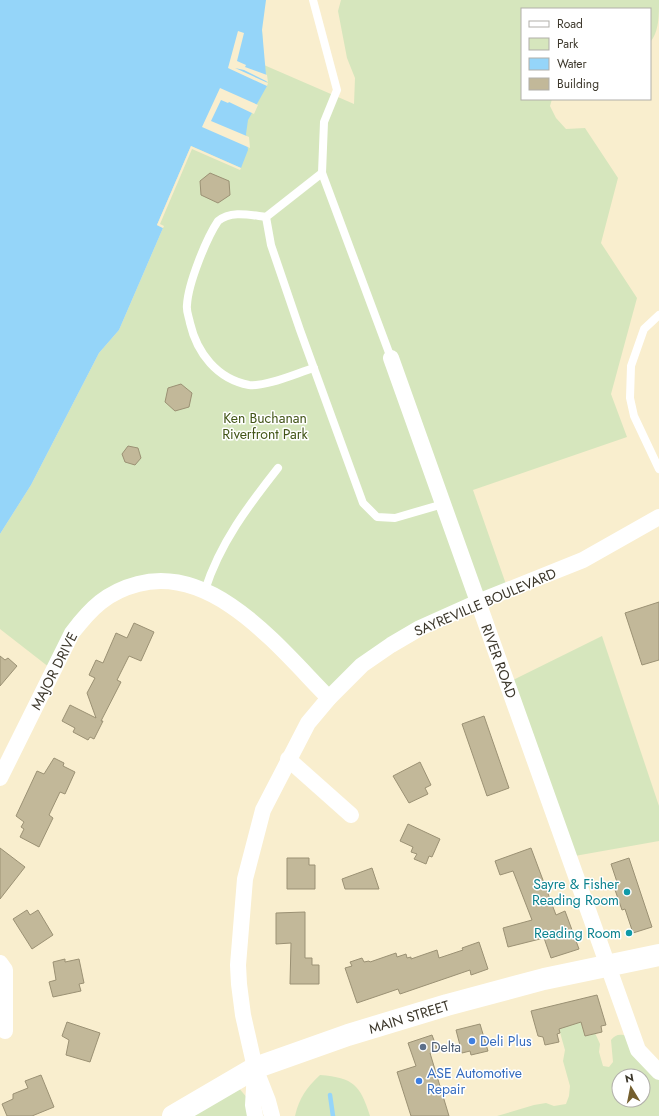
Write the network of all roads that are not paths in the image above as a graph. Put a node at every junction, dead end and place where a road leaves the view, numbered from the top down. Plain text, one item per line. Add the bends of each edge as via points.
1 (313, 0) edge
2 (322, 173) junction
3 (266, 217) junction
4 (659, 315) edge
5 (391, 358) joint
6 (314, 368) junction
7 (278, 468) dead end
8 (659, 468) edge
9 (443, 504) junction
10 (659, 517) edge
11 (205, 590) junction
12 (478, 602) junction
13 (329, 698) junction
14 (288, 759) junction
15 (0, 778) edge
16 (351, 815) dead end
17 (659, 955) edge
18 (0, 963) edge
19 (608, 964) junction
20 (5, 1031) dead end
21 (255, 1068) junction
22 (659, 1072) edge
23 (174, 1116) edge
24 (255, 1116) edge
25 (272, 1116) edge

1 - 2 lane via 337,90 324,122
2 - 3 lane
2 - 5 lane
3 - 6 lane via 271,245
3 - 6 lane via 235,214 222,217 218,221 188,288 186,308 192,330 200,349 214,369 238,381 251,385 269,382
4 - 8 lane via 644,329 631,366 630,398 634,416
5 - 9 street, RIVER ROAD
6 - 9 lane via 363,502 377,517 395,518
7 - 11 lane via 229,535
9 - 12 street, RIVER ROAD
10 - 12 street, SAYREVILLE BOULEVARD via 583,560
11 - 13 street, MAJOR DRIVE via 229,603 273,642
11 - 15 street, MAJOR DRIVE via 187,583 168,580 148,582 127,587 108,596 88,612 72,633
12 - 13 street, SAYREVILLE BOULEVARD via 420,628 391,645 362,666
12 - 19 street, RIVER ROAD
13 - 14 street, SAYREVILLE BOULEVARD via 308,723
14 - 16 street
14 - 21 street, SAYREVILLE BOULEVARD via 263,810 245,879 238,965 243,1015
17 - 19 main road, MAIN STREET
18 - 20 street via 5,970
19 - 21 main road, MAIN STREET via 447,1005 348,1035
19 - 22 street, RIVER ROAD via 638,1050
21 - 23 main road, MAIN STREET
21 - 24 street
21 - 25 street

